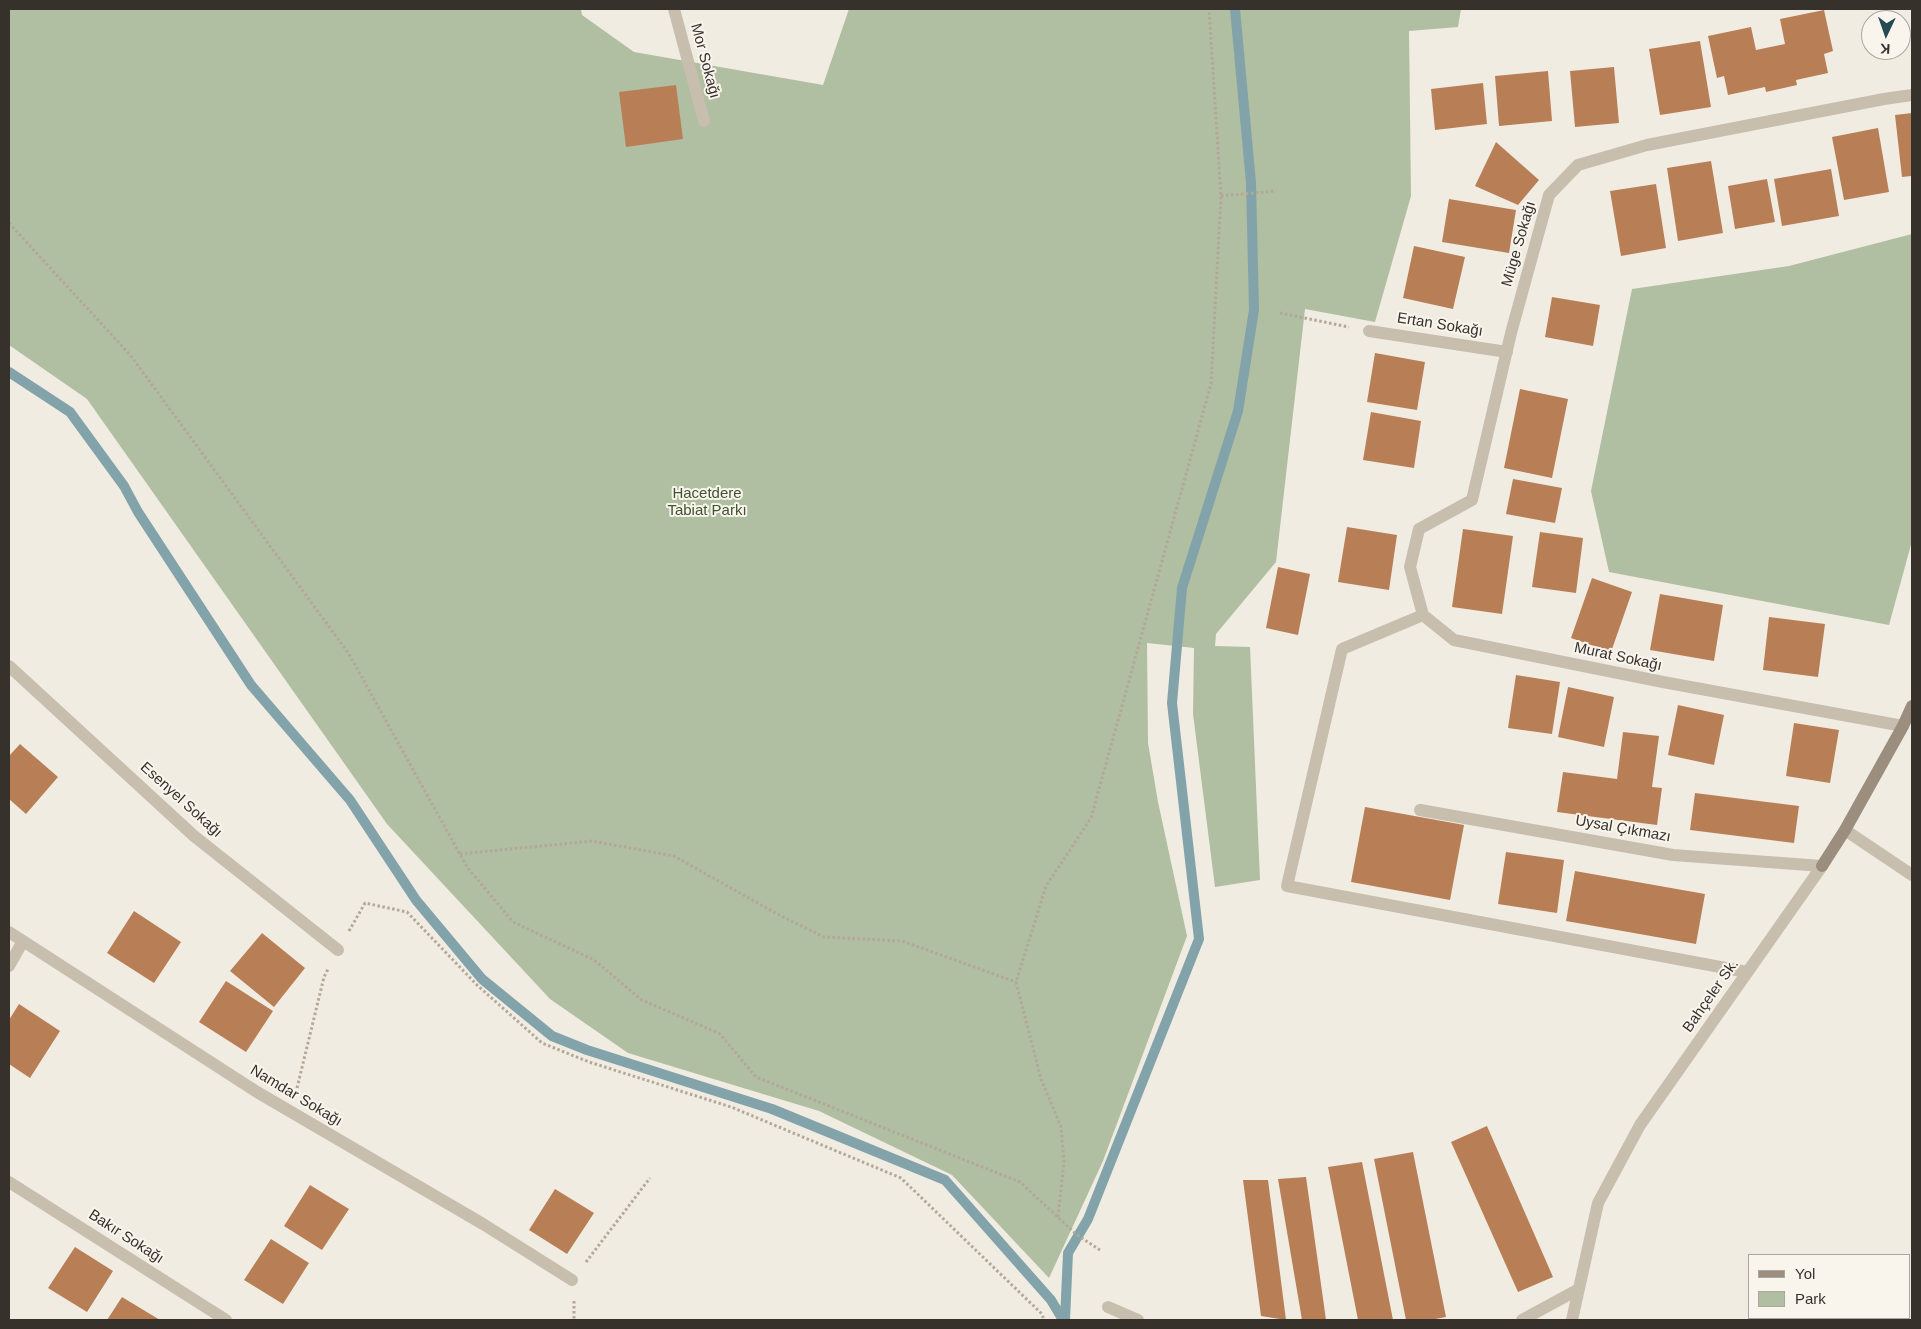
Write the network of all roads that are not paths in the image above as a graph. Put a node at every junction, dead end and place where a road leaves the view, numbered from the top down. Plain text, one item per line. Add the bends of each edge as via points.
1 (674, 9) edge
2 (1912, 95) edge
3 (704, 121) dead end
4 (1369, 331) road end
5 (1506, 352) junction
6 (1423, 615) junction
7 (9, 666) edge
8 (1912, 706) edge
9 (1903, 726) junction
10 (1420, 810) dead end
11 (1845, 830) junction
12 (1822, 866) junction
13 (1912, 875) edge
14 (9, 932) edge
15 (23, 941) junction
16 (338, 950) road end
17 (9, 966) edge
18 (1747, 972) junction
19 (9, 1182) edge
20 (572, 1280) road end
21 (1579, 1289) junction
22 (1108, 1308) dead end
23 (226, 1320) edge
24 (1138, 1320) edge
25 (1522, 1320) edge
26 (1572, 1320) edge

1 - 3 street, Mor Sokağı
2 - 5 street, Müge Sokağı via 1647,145 1578,165 1549,195
4 - 5 street, Ertan Sokağı
5 - 6 street, Müge Sokağı via 1472,500 1419,528 1410,567
6 - 9 street, Murat Sokağı via 1454,640
6 - 18 street via 1342,649 1287,886
7 - 16 street, Esenyel Sokağı via 194,836
8 - 9 street, Bahçeler Sk.
9 - 11 street, Bahçeler Sk.
10 - 12 street, Uysal Çıkmazı via 1673,855
11 - 12 street, Bahçeler Sk.
11 - 13 street
12 - 18 street, Bahçeler Sk.
14 - 15 street, Namdar Sokağı
15 - 17 street
15 - 20 street, Namdar Sokağı via 257,1092 484,1224
18 - 21 street, Bahçeler Sk. via 1640,1125 1598,1203
19 - 23 street, Bakır Sokağı
21 - 25 street
21 - 26 street, Bahçeler Sk.
22 - 24 street

